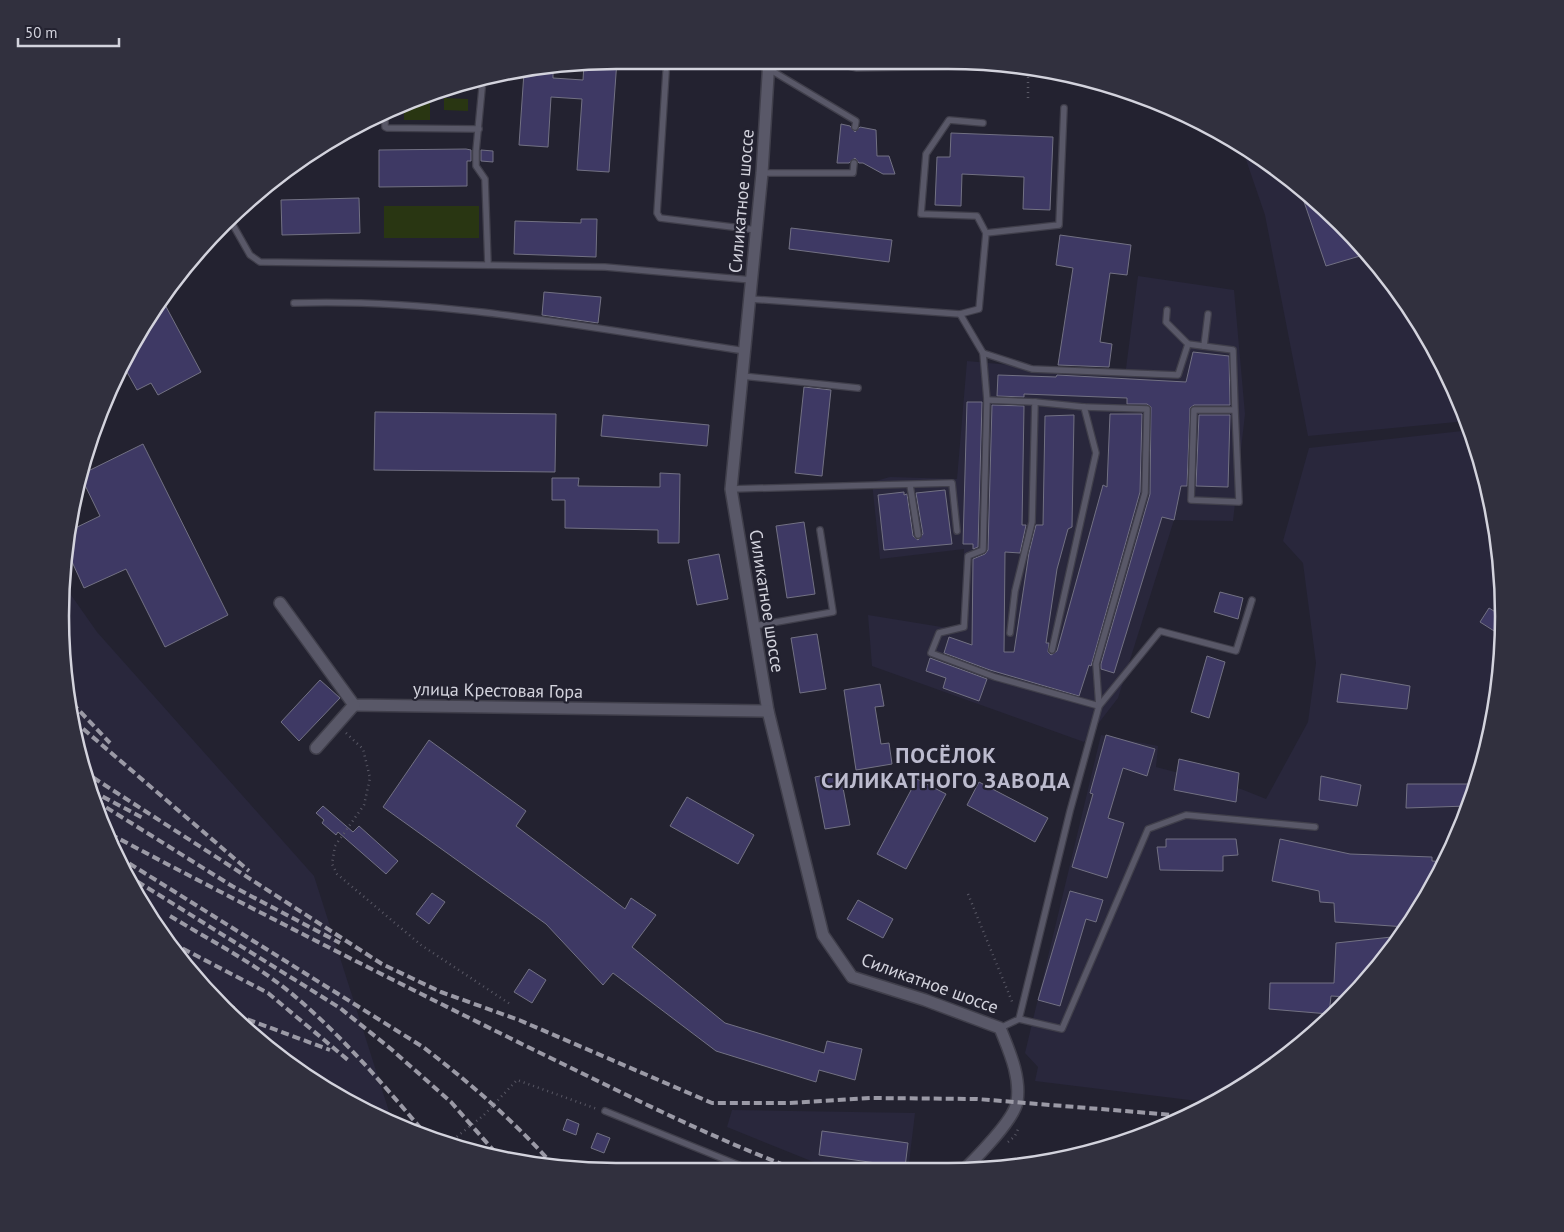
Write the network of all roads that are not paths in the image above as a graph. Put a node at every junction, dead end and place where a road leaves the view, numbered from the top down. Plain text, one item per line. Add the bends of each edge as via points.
1 (769, 69) edge
2 (775, 69) edge
3 (666, 72) dead end
4 (482, 85) edge
5 (1064, 108) dead end
6 (384, 120) edge
7 (983, 123) dead end
8 (855, 126) dead end
9 (479, 129) junction
10 (854, 163) dead end
11 (762, 173) junction
12 (233, 225) edge
13 (757, 230) junction
14 (986, 233) junction
15 (488, 265) junction
16 (752, 280) junction
17 (750, 298) junction
18 (294, 303) dead end
19 (1167, 310) dead end
20 (960, 314) junction
21 (1208, 314) dead end
22 (1188, 344) junction
23 (1204, 346) junction
24 (745, 351) junction
25 (983, 353) junction
26 (742, 376) junction
27 (858, 388) dead end
28 (987, 400) junction
29 (1035, 402) junction
30 (1084, 407) junction
31 (1235, 410) junction
32 (910, 485) junction
33 (731, 489) junction
34 (820, 530) dead end
35 (957, 531) dead end
36 (918, 535) dead end
37 (1252, 600) dead end
38 (280, 603) dead end
39 (754, 626) junction
40 (1010, 632) dead end
41 (1052, 650) dead end
42 (354, 706) junction
43 (1099, 706) junction
44 (768, 711) junction
45 (316, 748) dead end
46 (1315, 827) dead end
47 (1019, 1019) junction
48 (1000, 1028) junction
49 (605, 1111) road end
50 (972, 1162) edge
51 (734, 1163) edge

1 - 11 street, Силикатное шоссе
2 - 8 lane via 856,122
3 - 13 lane via 657,213 660,218
4 - 9 lane
5 - 14 lane via 1058,225
6 - 9 lane via 387,128
7 - 14 lane via 950,120 926,154 922,214 977,216
9 - 15 lane via 476,166 485,178
10 - 11 lane via 853,173
11 - 13 street, Силикатное шоссе
12 - 15 lane via 250,255 260,262
13 - 16 street, Силикатное шоссе
14 - 20 lane via 979,309
15 - 16 lane via 605,267
16 - 17 street, Силикатное шоссе
17 - 20 lane
17 - 24 street, Силикатное шоссе
18 - 24 lane via 354,301 486,313
19 - 22 lane via 1166,322
20 - 25 lane
21 - 23 lane
22 - 23 lane
22 - 25 lane via 1178,375 1032,369
23 - 31 lane via 1233,350
24 - 26 street, Силикатное шоссе
25 - 28 lane
26 - 27 lane
26 - 33 street, Силикатное шоссе
28 - 29 lane
28 - 43 lane via 983,550 968,556 964,627 939,633 931,654 995,677
29 - 30 lane
29 - 40 lane via 1032,522 1015,591
30 - 41 lane via 1096,453
30 - 43 lane via 1147,409 1145,493 1096,664
31 - 31 lane via 1194,410 1191,500 1239,502
32 - 33 lane
32 - 35 lane via 952,483
32 - 36 lane
33 - 39 street, Силикатное шоссе
34 - 39 lane via 833,612
37 - 43 lane via 1236,651 1160,631
38 - 42 street
39 - 44 street, Силикатное шоссе
42 - 44 street, улица Крестовая Гора
42 - 45 street
43 - 47 lane
44 - 48 street, Силикатное шоссе via 823,935 852,978 925,1000
46 - 47 lane via 1186,815 1148,829 1062,1029
47 - 48 lane
48 - 50 street via 1016,1068 1017,1103 993,1141
49 - 51 lane

